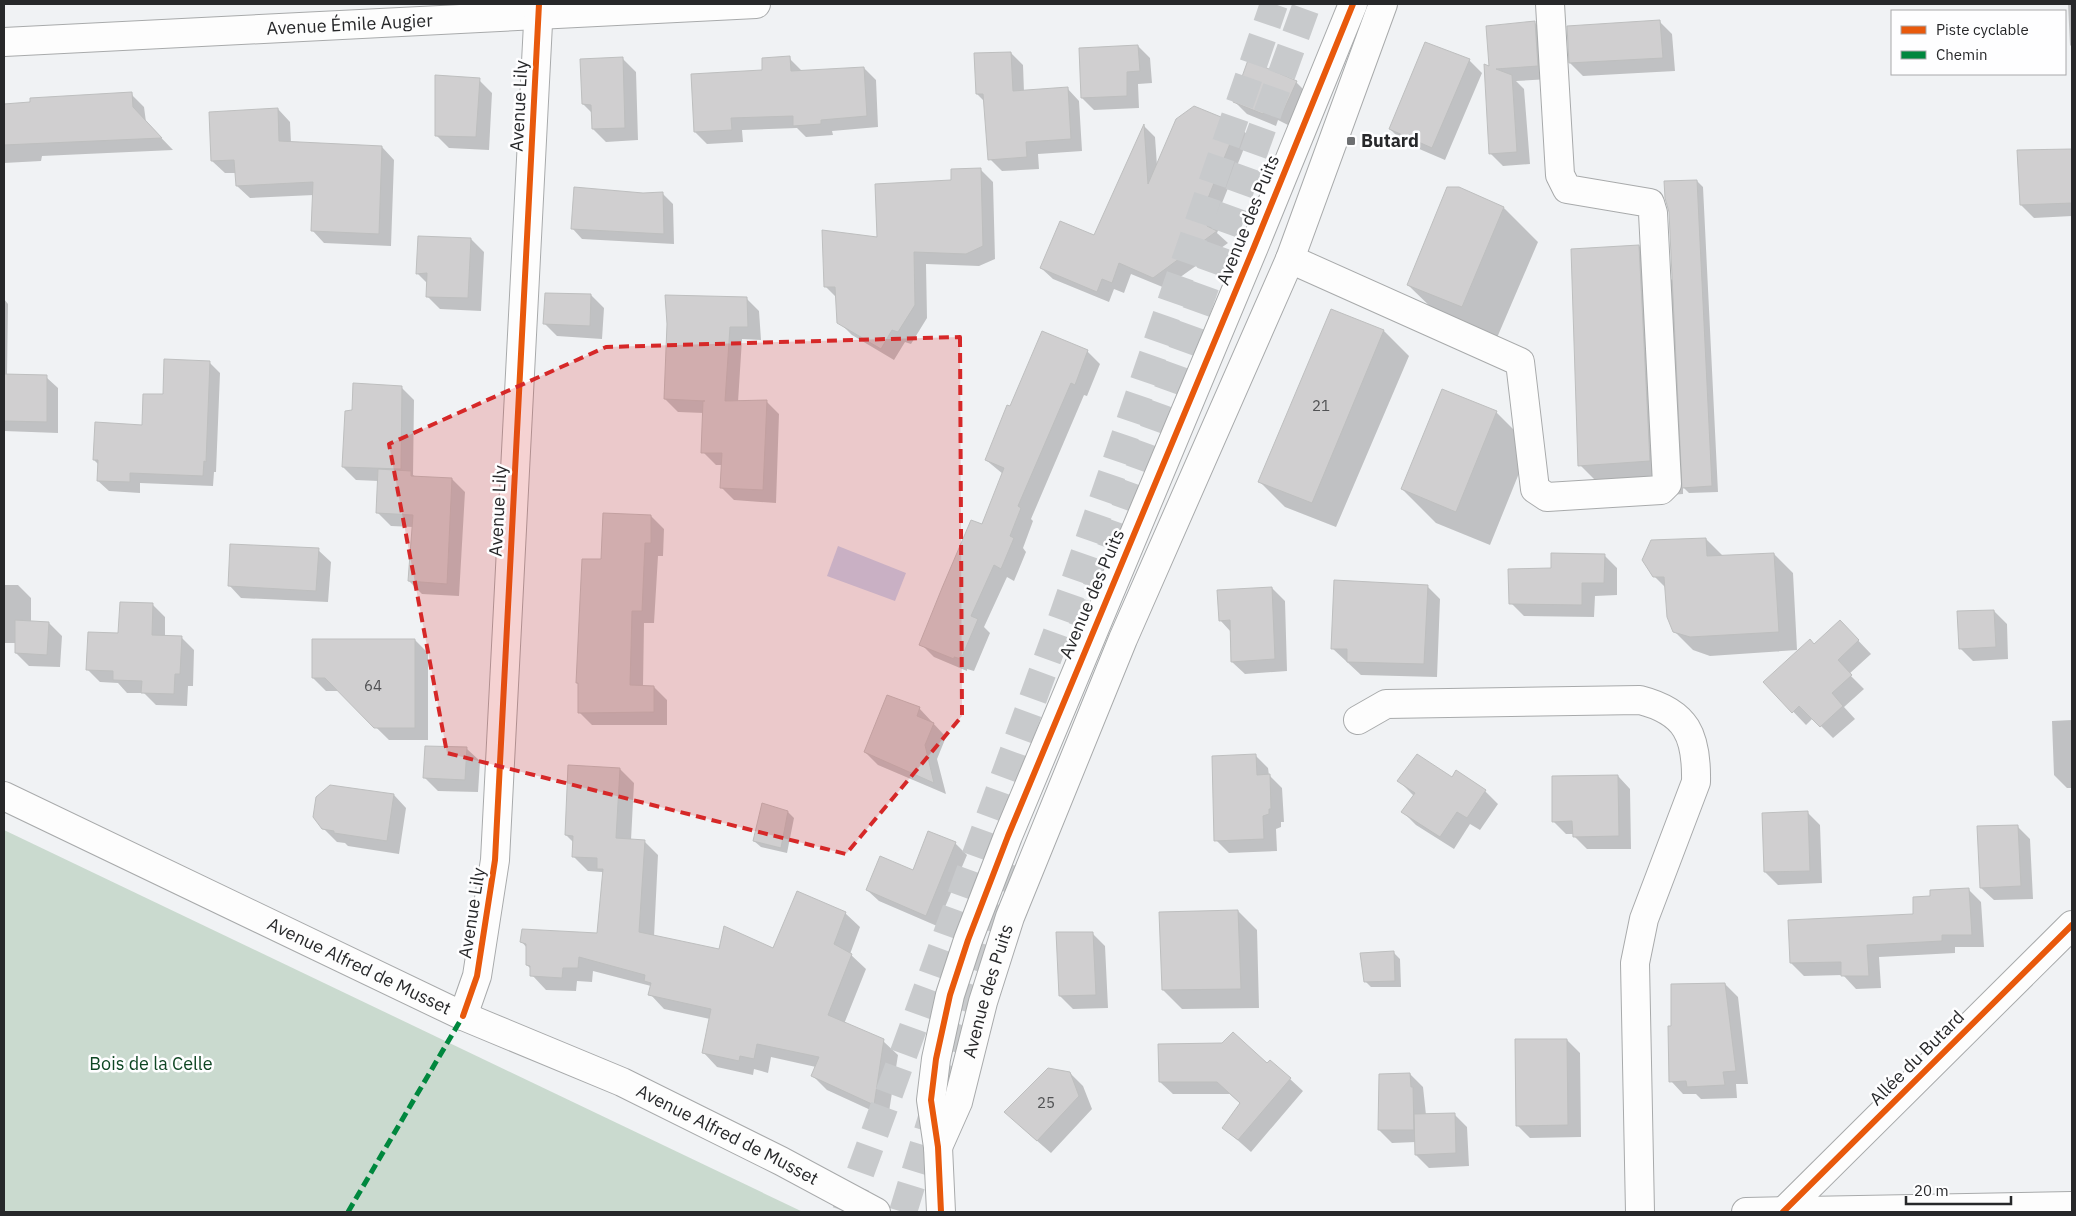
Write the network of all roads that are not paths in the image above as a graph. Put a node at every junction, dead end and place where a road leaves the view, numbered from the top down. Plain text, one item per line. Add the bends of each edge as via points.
1 (756, 4) edge
2 (1353, 4) edge
3 (1383, 4) edge
4 (1550, 4) edge
5 (538, 9) edge
6 (4, 42) edge
7 (1290, 259) junction
8 (1358, 720) dead end
9 (4, 796) edge
10 (2072, 925) edge
11 (463, 1016) junction
12 (938, 1147) junction
13 (2072, 1206) edge
14 (876, 1212) edge
15 (941, 1212) edge
16 (1640, 1212) edge
17 (1746, 1212) edge
18 (1783, 1212) edge

1 - 5 street, Avenue Émile Augier
2 - 12 street, Avenue des Puits via 1011,827 968,940 950,995 936,1060 931,1100
3 - 7 street, Avenue des Puits
4 - 7 street via 1560,175 1567,190 1650,203 1653,213 1667,484 1661,490 1547,497 1535,489 1520,362
5 - 6 street, Avenue Émile Augier
5 - 11 street, Avenue Lily via 495,860 477,976
7 - 12 street, Avenue des Puits via 1122,639 1010,917 983,1002 958,1102
8 - 16 street via 1386,704 1640,700 1659,705 1682,723 1693,740 1697,759 1696,782 1644,919 1634,963
9 - 11 street, Avenue Alfred de Musset
10 - 18 street, Allée du Butard
11 - 14 street, Avenue Alfred de Musset via 622,1082
12 - 15 street, Avenue des Puits
13 - 18 street
17 - 18 street

